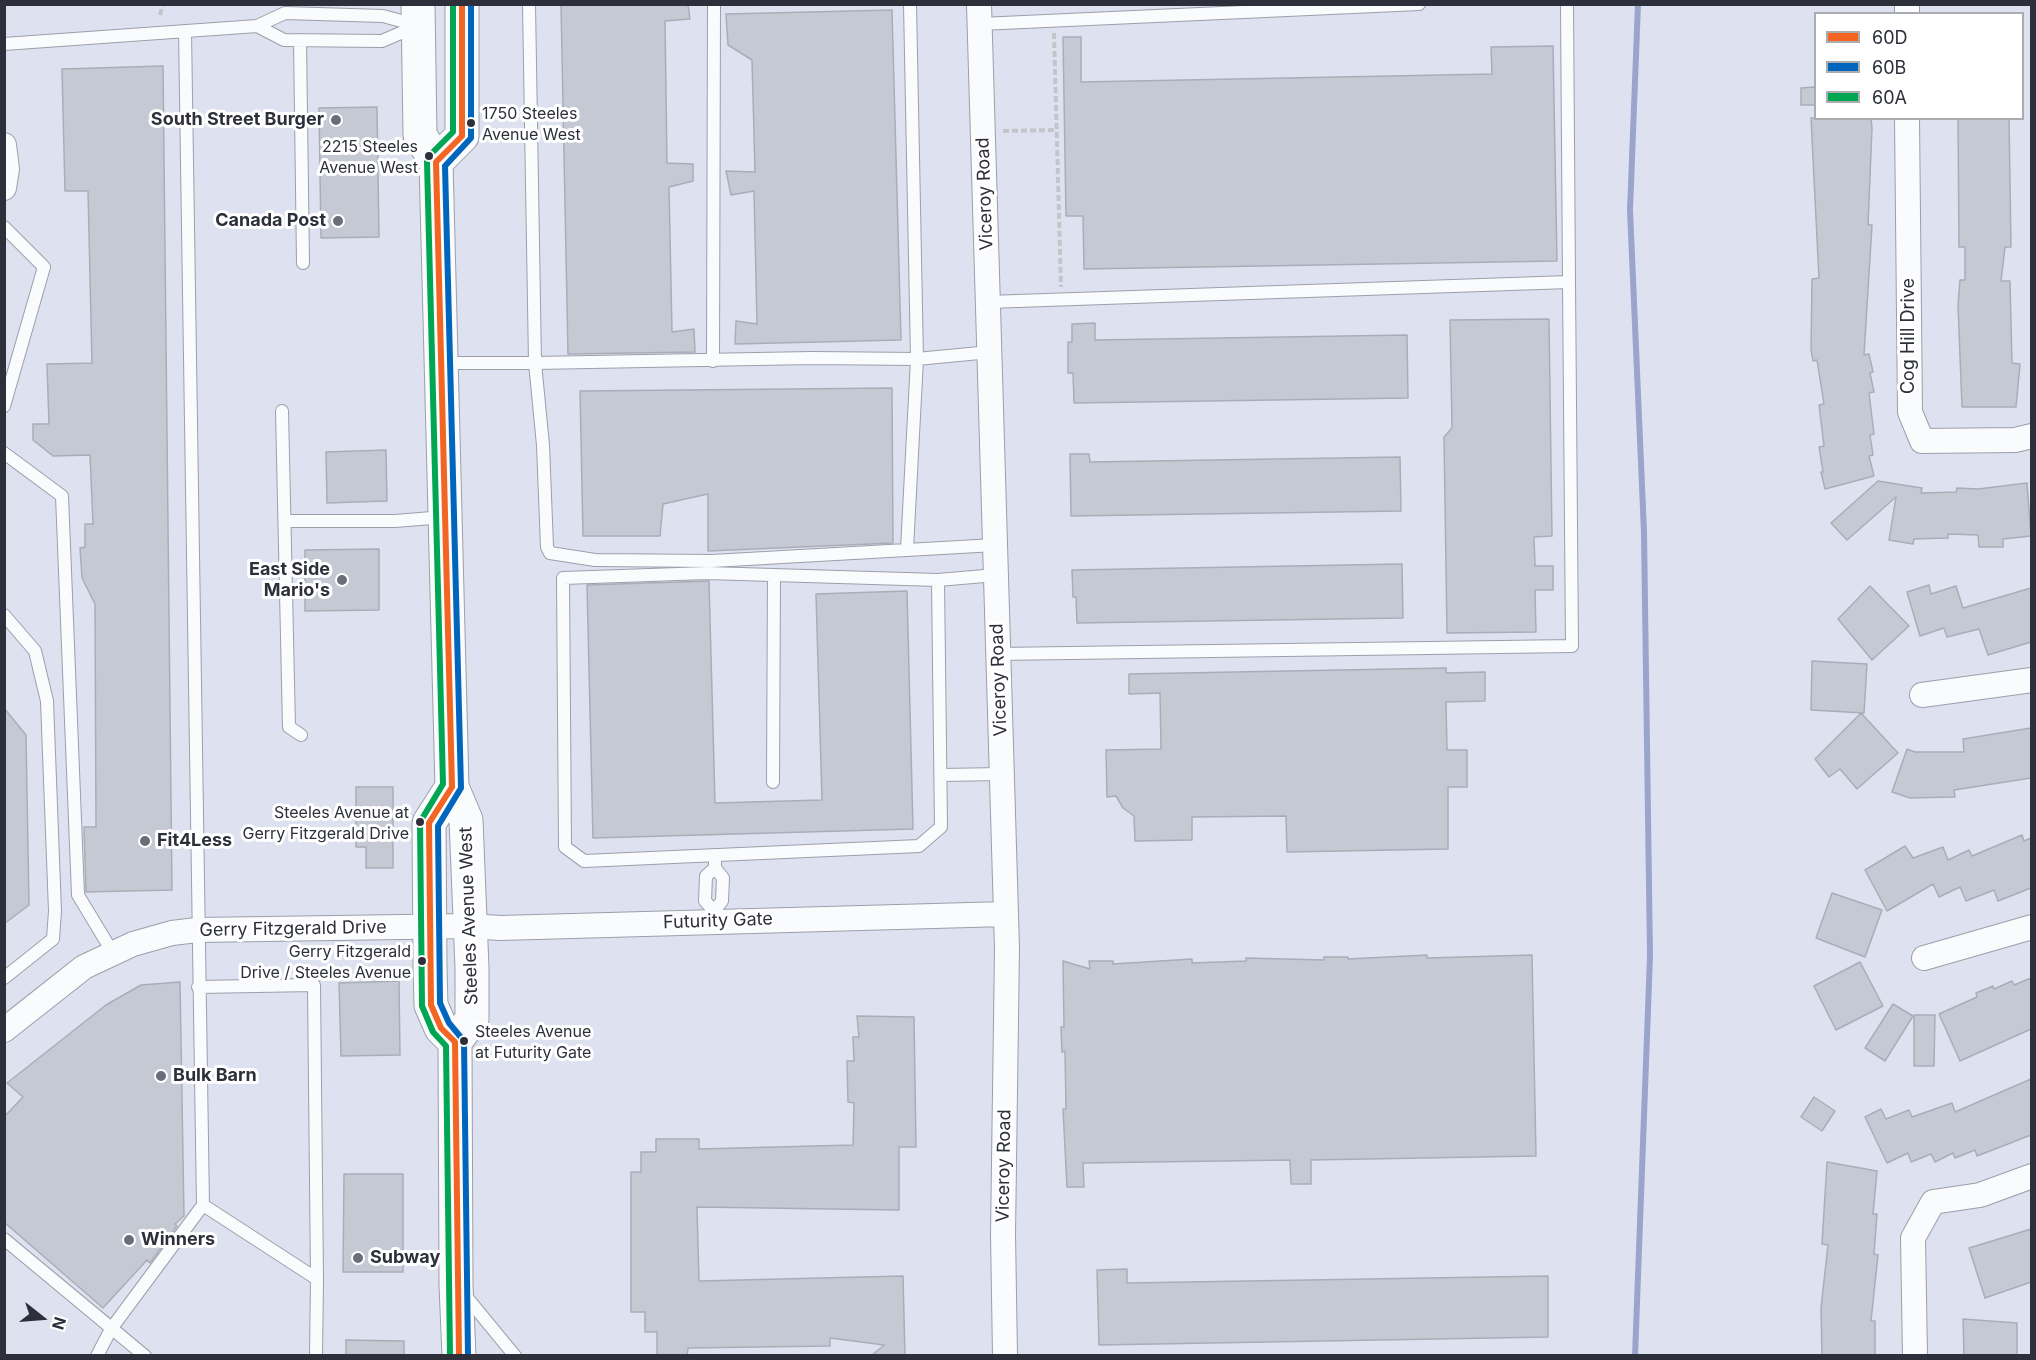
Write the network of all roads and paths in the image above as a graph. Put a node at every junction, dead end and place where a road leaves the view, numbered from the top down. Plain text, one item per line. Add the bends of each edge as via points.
1 (163, 4) edge
2 (529, 4) edge
3 (714, 4) edge
4 (910, 4) edge
5 (1419, 4) edge
6 (1567, 4) edge
7 (979, 14) edge
8 (160, 15) dead end
9 (418, 15) edge
10 (463, 15) edge
11 (1054, 20) junction
12 (256, 26) junction
13 (185, 31) junction
14 (300, 40) junction
15 (4, 44) edge
16 (1907, 120) edge
17 (1056, 130) junction
18 (983, 131) junction
19 (4, 145) edge
20 (436, 162) junction
21 (4, 188) edge
22 (4, 227) edge
23 (303, 263) dead end
24 (1569, 282) junction
25 (1061, 299) junction
26 (988, 302) junction
27 (990, 352) junction
28 (917, 359) junction
29 (713, 361) junction
30 (441, 363) junction
31 (535, 363) junction
32 (4, 406) edge
33 (282, 411) dead end
34 (2031, 436) edge
35 (4, 453) edge
36 (445, 517) junction
37 (285, 521) junction
38 (995, 545) junction
39 (907, 549) junction
40 (774, 575) junction
41 (996, 575) junction
42 (938, 580) junction
43 (4, 615) edge
44 (998, 654) junction
45 (2031, 680) edge
46 (1922, 695) dead end
47 (301, 735) dead end
48 (1002, 774) junction
49 (940, 775) junction
50 (773, 782) dead end
51 (452, 787) junction
52 (715, 855) junction
53 (1006, 914) junction
54 (714, 916) junction
55 (430, 926) junction
56 (471, 926) junction
57 (2031, 927) edge
58 (197, 930) junction
59 (113, 953) junction
60 (1924, 958) dead end
61 (4, 978) edge
62 (198, 987) junction
63 (4, 1030) edge
64 (454, 1042) junction
65 (2031, 1176) edge
66 (203, 1205) junction
67 (4, 1239) edge
68 (317, 1279) junction
69 (456, 1285) junction
70 (111, 1329) junction
71 (97, 1356) edge
72 (145, 1356) edge
73 (316, 1356) edge
74 (459, 1356) edge
75 (515, 1356) edge
76 (1005, 1356) edge
77 (1915, 1356) edge

1 - 8 path
2 - 31 lane
3 - 29 lane
4 - 28 lane
5 - 11 lane
6 - 24 lane
7 - 11 lane
7 - 18 street, Viceroy Road
9 - 10 main road
9 - 12 lane via 285,13
9 - 14 lane via 382,41
9 - 20 main road, Steeles Avenue West via 420,135
10 - 20 main road via 462,136
11 - 17 path
12 - 13 lane
12 - 14 lane via 284,40
13 - 15 lane
13 - 58 lane
14 - 23 lane
16 - 34 street, Cog Hill Drive via 1910,411 1922,441 2015,440
17 - 18 path
17 - 25 path
18 - 26 street, Viceroy Road
19 - 21 street
20 - 30 main road, Steeles Avenue West
22 - 32 lane via 44,267
24 - 25 lane
24 - 44 lane via 1572,646
25 - 26 lane
26 - 27 street, Viceroy Road
27 - 28 lane
27 - 38 street, Viceroy Road
28 - 29 lane
28 - 39 lane
29 - 31 lane
30 - 31 lane
30 - 36 main road, Steeles Avenue West
31 - 39 lane via 550,553 596,560 712,561
33 - 37 lane
35 - 59 lane via 62,496 78,895
36 - 37 lane
36 - 51 main road, Steeles Avenue West
37 - 47 lane via 289,727
38 - 39 lane
38 - 41 street, Viceroy Road
40 - 42 lane
40 - 50 lane
40 - 52 lane via 562,578 566,847 584,861
41 - 42 lane
41 - 44 street, Viceroy Road
42 - 49 lane
43 - 61 lane via 35,651 47,701 55,911 53,939
44 - 48 street, Viceroy Road
45 - 46 street
48 - 49 lane
48 - 53 street, Viceroy Road
49 - 52 lane via 941,827 919,846
51 - 55 main road, Steeles Avenue West via 429,823
51 - 56 main road, Steeles Avenue West via 466,820
52 - 54 lane via 715,868 723,878 722,901
53 - 54 street, Futurity Gate
53 - 76 street, Viceroy Road
54 - 56 street, Futurity Gate via 500,928
55 - 56 street, Futurity Gate
55 - 58 street, Gerry Fitzgerald Drive
55 - 64 main road, Steeles Avenue West via 431,1005 441,1028
56 - 64 main road, Steeles Avenue West via 472,1019
57 - 60 street
58 - 59 street, Gerry Fitzgerald Drive via 133,944
58 - 62 lane
59 - 63 street, Gerry Fitzgerald Drive via 84,967
62 - 66 lane
62 - 68 lane via 314,986
64 - 69 main road
65 - 77 street via 1980,1195 1933,1202 1913,1238
66 - 68 lane
66 - 70 lane
67 - 70 lane
68 - 73 lane
69 - 74 main road
69 - 75 lane
70 - 71 lane
70 - 72 lane

